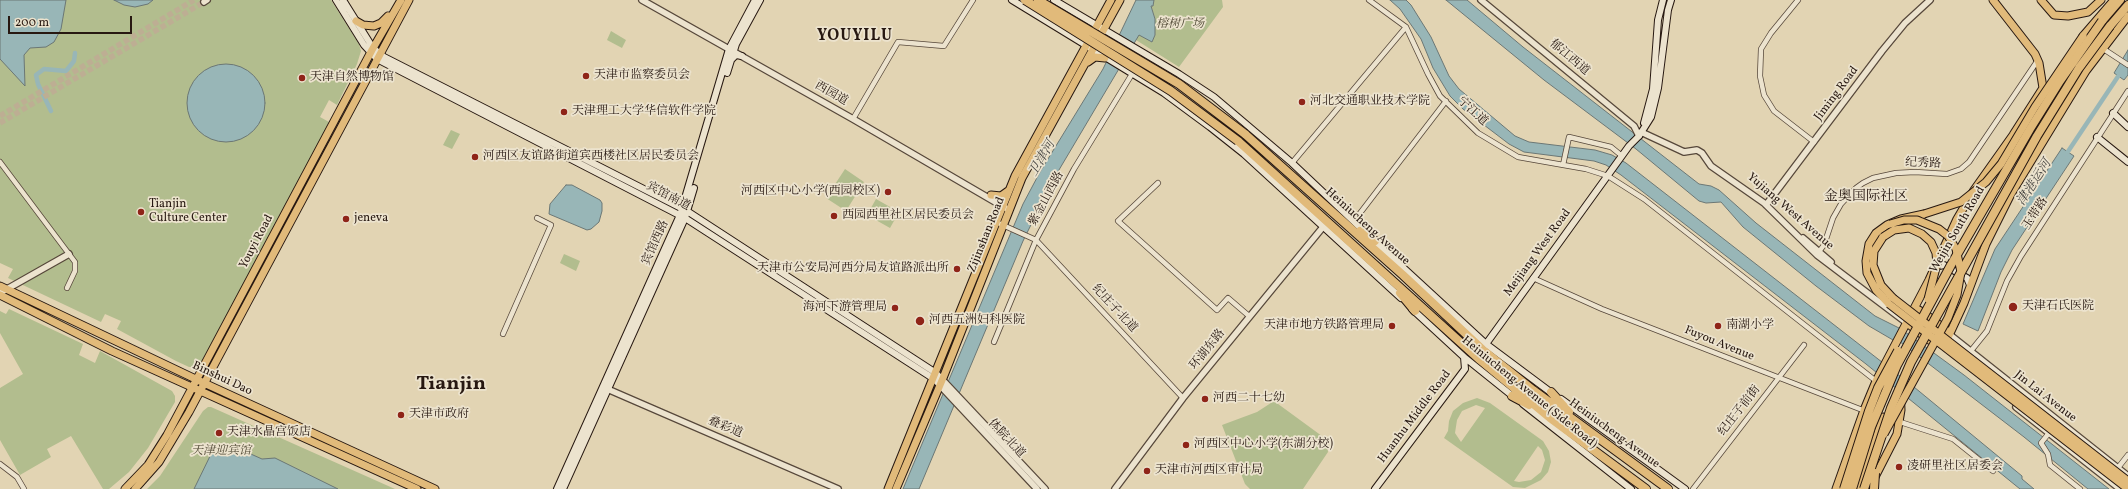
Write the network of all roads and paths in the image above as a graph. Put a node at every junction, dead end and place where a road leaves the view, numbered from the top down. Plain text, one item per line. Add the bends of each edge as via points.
1 (336, 0) edge
2 (342, 0) edge
3 (409, 0) edge
4 (642, 0) edge
5 (649, 0) edge
6 (755, 0) edge
7 (760, 0) edge
8 (973, 0) edge
9 (1012, 0) edge
10 (1024, 0) edge
11 (1038, 0) edge
12 (1054, 0) edge
13 (1111, 0) edge
14 (1120, 0) edge
15 (1368, 0) edge
16 (1481, 0) edge
17 (1663, 0) edge
18 (1671, 0) edge
19 (1798, 0) edge
20 (1927, 0) edge
21 (1930, 0) edge
22 (1994, 0) edge
23 (2040, 0) edge
24 (2101, 0) edge
25 (2114, 0) edge
26 (2120, 0) edge
27 (399, 2) edge
28 (2128, 5) edge
29 (2128, 16) edge
30 (356, 21) junction
31 (1406, 27) junction
32 (1100, 29) junction
33 (1116, 38) junction
34 (1099, 40) junction
35 (1090, 48) junction
36 (2102, 48) junction
37 (732, 49) junction
38 (372, 51) junction
39 (743, 54) junction
40 (378, 57) junction
41 (1105, 58) junction
42 (2038, 60) junction
43 (728, 61) junction
44 (1082, 63) junction
45 (2128, 65) edge
46 (1132, 74) junction
47 (1179, 74) junction
48 (2128, 91) edge
49 (1164, 93) junction
50 (1446, 101) junction
51 (2113, 113) junction
52 (854, 118) junction
53 (2128, 127) edge
54 (1640, 134) junction
55 (2098, 137) junction
56 (1813, 142) junction
57 (1624, 154) junction
58 (0, 162) edge
59 (2128, 162) edge
60 (1292, 163) junction
61 (1564, 165) junction
62 (0, 166) edge
63 (1608, 176) junction
64 (1158, 182) dead end
65 (1014, 189) junction
66 (990, 197) junction
67 (1766, 203) junction
68 (1005, 204) junction
69 (1325, 206) junction
70 (684, 213) junction
71 (537, 218) dead end
72 (1354, 221) junction
73 (999, 223) junction
74 (1890, 224) junction
75 (1323, 227) junction
76 (1036, 240) junction
77 (1375, 241) junction
78 (67, 253) junction
79 (1818, 253) junction
80 (1939, 255) junction
81 (1369, 260) junction
82 (1948, 265) junction
83 (1934, 267) junction
84 (1970, 277) junction
85 (1533, 278) junction
86 (66, 287) dead end
87 (2, 290) edge
88 (1928, 299) junction
89 (1914, 310) junction
90 (1415, 312) junction
91 (1250, 316) junction
92 (1907, 323) junction
93 (503, 334) dead end
94 (1950, 336) junction
95 (1922, 338) junction
96 (994, 342) dead end
97 (1486, 344) junction
98 (1804, 346) dead end
99 (1942, 348) junction
100 (1970, 352) junction
101 (1464, 357) junction
102 (1479, 369) junction
103 (935, 376) junction
104 (196, 379) junction
105 (1778, 379) junction
106 (941, 381) junction
107 (1876, 381) junction
108 (204, 383) junction
109 (192, 388) junction
110 (605, 389) junction
111 (200, 391) junction
112 (1551, 392) junction
113 (1512, 396) junction
114 (1183, 398) junction
115 (960, 402) junction
116 (1864, 410) junction
117 (1883, 417) junction
118 (1550, 418) junction
119 (1899, 422) junction
120 (1582, 426) junction
121 (2048, 434) junction
122 (1882, 437) junction
123 (1875, 448) junction
124 (2128, 455) edge
125 (0, 464) edge
126 (2118, 468) junction
127 (1993, 471) dead end
128 (2128, 476) edge
129 (2108, 480) junction
130 (2128, 481) edge
131 (24, 489) edge
132 (125, 489) edge
133 (135, 489) edge
134 (417, 489) edge
135 (436, 489) edge
136 (557, 489) edge
137 (563, 489) edge
138 (838, 489) edge
139 (888, 489) edge
140 (896, 489) edge
141 (1037, 489) edge
142 (1045, 489) edge
143 (1115, 489) edge
144 (1376, 489) edge
145 (1379, 489) edge
146 (1631, 489) edge
147 (1646, 489) edge
148 (1668, 489) edge
149 (1685, 489) edge
150 (1693, 489) edge
151 (1836, 489) edge
152 (1844, 489) edge
153 (1852, 489) edge
154 (1859, 489) edge
155 (1864, 489) edge
156 (1871, 489) edge
157 (1874, 489) edge
158 (2080, 489) edge
159 (2120, 489) edge
160 (2128, 489) edge

1 - 38 main road
2 - 30 main road
3 - 40 main road, Youyi Road
4 - 37 street, 西园道
5 - 37 street, 西园道
6 - 37 main road, 宾馆西路
7 - 37 main road, 宾馆西路
8 - 52 street via 944,46 898,42
9 - 35 main road
10 - 81 highway, Heiniucheng Avenue, bridge via 1171,91 1238,141
11 - 69 highway, Heiniucheng Avenue, bridge via 1179,84 1245,134
12 - 32 main road
13 - 32 main road, Zijinshan Road
14 - 32 main road, Zijinshan Road
15 - 31 street, 宁江道
16 - 54 street, 郁江西道 via 1634,126
17 - 54 main road via 1658,20 1653,89
18 - 54 main road via 1658,88 1651,117
19 - 56 street via 1761,49 1760,76 1764,95 1774,111
20 - 56 street, Jiming Road via 1894,32
21 - 56 street, Jiming Road via 1896,33
22 - 42 main road
23 - 24 main road via 2054,15 2068,16 2088,12
25 - 74 main road, bridge via 2082,36 2039,100 2001,164 1986,182 1956,205
26 - 82 highway, Weijin South Road, bridge via 2079,52
27 - 30 main road via 379,24 365,26
27 - 38 main road, Youyi Road
28 - 122 highway, Weijin South Road, bridge via 2079,68 1979,238 1908,368
29 - 36 main road
30 - 38 main road
31 - 50 street, 宁江道 via 1428,74 1440,96
31 - 60 street
32 - 33 main road
32 - 34 main road, Zijinshan Road
32 - 35 main road, Zijinshan Road
33 - 34 main road via 1107,37
33 - 47 main road
34 - 35 main road, Zijinshan Road
35 - 41 main road
35 - 44 main road, Zijinshan Road
36 - 45 street
36 - 84 main road via 2011,194
37 - 39 street, 西园道
37 - 43 main road, 宾馆西路
38 - 40 main road, 宾馆南道
38 - 104 main road, Youyi Road
39 - 43 main road via 736,55
39 - 52 street, 西园道
40 - 70 main road, 宾馆南道
40 - 108 main road, Youyi Road
41 - 44 main road via 1093,58
41 - 46 main road
42 - 79 street, 纪秀路 via 1969,162 1961,169 1947,174 1896,173 1863,183 1841,204 1833,218 1824,245
42 - 80 main road via 2043,86 2041,91 2013,136 1974,190
43 - 70 main road, 宾馆西路
44 - 65 main road, Zijinshan Road via 1025,157
46 - 49 main road
46 - 76 street, 紫金山西路 via 1074,169
47 - 49 main road
47 - 60 main road, Heiniucheng Avenue (Side Road) via 1214,97
48 - 51 street, 玉带路
49 - 75 main road via 1244,154
50 - 61 street, 宁江道 via 1478,133 1518,157
50 - 72 street
51 - 53 main road
51 - 55 street, 玉带路
52 - 66 street, 西园道
54 - 57 main road, Meijiang West Road
54 - 67 street, Yujiang West Avenue via 1684,152 1697,150 1708,162
55 - 59 main road
55 - 100 street, 玉带路 via 2021,256 2007,281 1987,331
56 - 67 street, Jiming Road
57 - 61 street via 1611,146 1569,137
57 - 63 main road, Meijiang West Road
58 - 78 street
60 - 72 main road, Heiniucheng Avenue (Side Road)
61 - 63 street, 宁江道 via 1586,168
62 - 78 street
63 - 85 main road, Meijiang West Road
63 - 107 street, 宁江道 via 1644,200
64 - 91 street via 1118,221 1217,310 1228,298
65 - 66 main road via 1001,196
65 - 68 main road, Zijinshan Road
66 - 68 street, 西园道
67 - 79 street, Yujiang West Avenue
68 - 73 main road, Zijinshan Road
69 - 77 highway
69 - 120 highway, Heiniucheng Avenue via 1482,349
70 - 103 main road, 宾馆南道
70 - 110 main road, 宾馆西路
71 - 93 street via 551,225
72 - 77 main road, Heiniucheng Avenue (Side Road)
73 - 76 street, 纪庄子北道
73 - 103 main road, Zijinshan Road
73 - 106 main road, Zijinshan Road
74 - 122 main road, bridge via 1917,220 1939,229 1948,236 1956,249 1960,272 1948,318
74 - 160 main road, bridge via 1876,233 1866,253 1867,273 1880,294
75 - 90 main road
75 - 91 street, 环湖东路
76 - 96 street, 紫金山西路
76 - 114 street, 纪庄子北道
77 - 97 main road, Heiniucheng Avenue (Side Road)
78 - 86 street via 74,263 74,268
78 - 87 street
79 - 92 street, Yujiang West Avenue
80 - 82 main road
80 - 83 main road
81 - 90 highway
81 - 118 highway, Heiniucheng Avenue via 1480,360
82 - 83 main road
82 - 84 main road
82 - 88 highway, bridge
82 - 153 highway, Weijin South Road, bridge via 1892,375 1871,427
83 - 89 main road
84 - 94 main road via 1970,285
85 - 97 main road, Meijiang West Road
85 - 105 street, Fuyou Avenue via 1602,309
87 - 104 main road, Binshui Dao
87 - 109 main road, Binshui Dao via 112,351
88 - 130 main road, bridge via 1937,268 1933,246 1926,236 1912,229 1899,228 1887,233 1876,246 1873,257 1876,275 1888,293
88 - 152 highway, bridge via 1878,388 1862,429
89 - 92 main road
89 - 94 main road via 1924,313 1944,328
90 - 101 main road, Heiniucheng Avenue (Side Road)
91 - 114 street, 环湖东路
92 - 95 main road
92 - 107 main road
94 - 99 main road
94 - 100 street, Jin Lai Avenue
95 - 99 main road
95 - 119 main road, bridge via 1900,378
97 - 112 main road, Heiniucheng Avenue
98 - 105 street, 纪庄子前街
99 - 121 street
100 - 126 street, Jin Lai Avenue
101 - 102 main road, Heiniucheng Avenue (Side Road)
101 - 144 main road, Huanhu Middle Road via 1465,368
102 - 113 main road, Heiniucheng Avenue (Side Road)
102 - 145 main road, Huanhu Middle Road via 1472,368 1467,371
103 - 106 street
103 - 139 main road, Zijinshan Road
104 - 108 main road, Binshui Dao
104 - 109 main road, Youyi Road
105 - 116 street, Fuyou Avenue
105 - 150 street, 纪庄子前街
106 - 115 street
106 - 140 main road, Zijinshan Road
107 - 116 main road
108 - 111 main road, Youyi Road
108 - 135 main road, Binshui Dao
109 - 111 main road, Binshui Dao
109 - 132 main road, Youyi Road via 158,451
110 - 136 main road, 宾馆西路
110 - 137 main road, 宾馆西路
110 - 138 street, 叠彩道
111 - 133 main road, Youyi Road via 166,452
111 - 134 main road, Binshui Dao
112 - 120 highway
112 - 149 main road, Heiniucheng Avenue
113 - 118 highway
113 - 146 main road, Heiniucheng Avenue (Side Road)
114 - 143 street, 环湖东路
115 - 141 street, 体院北道
115 - 142 street
116 - 117 street, Fuyou Avenue
116 - 123 main road
116 - 151 main road
117 - 119 street, Fuyou Avenue
117 - 123 main road
118 - 147 highway, Heiniucheng Avenue
119 - 127 street, Fuyou Avenue via 1953,439
119 - 156 main road via 1894,441
120 - 148 highway, Heiniucheng Avenue
121 - 129 street
121 - 158 street via 2041,443 2048,454 2050,465
122 - 123 highway, Weijin South Road, bridge
123 - 154 main road
123 - 155 highway, Weijin South Road, bridge
123 - 157 highway, bridge
124 - 126 street
125 - 131 street via 17,477
126 - 128 street, Jin Lai Avenue
126 - 129 street
129 - 159 street

